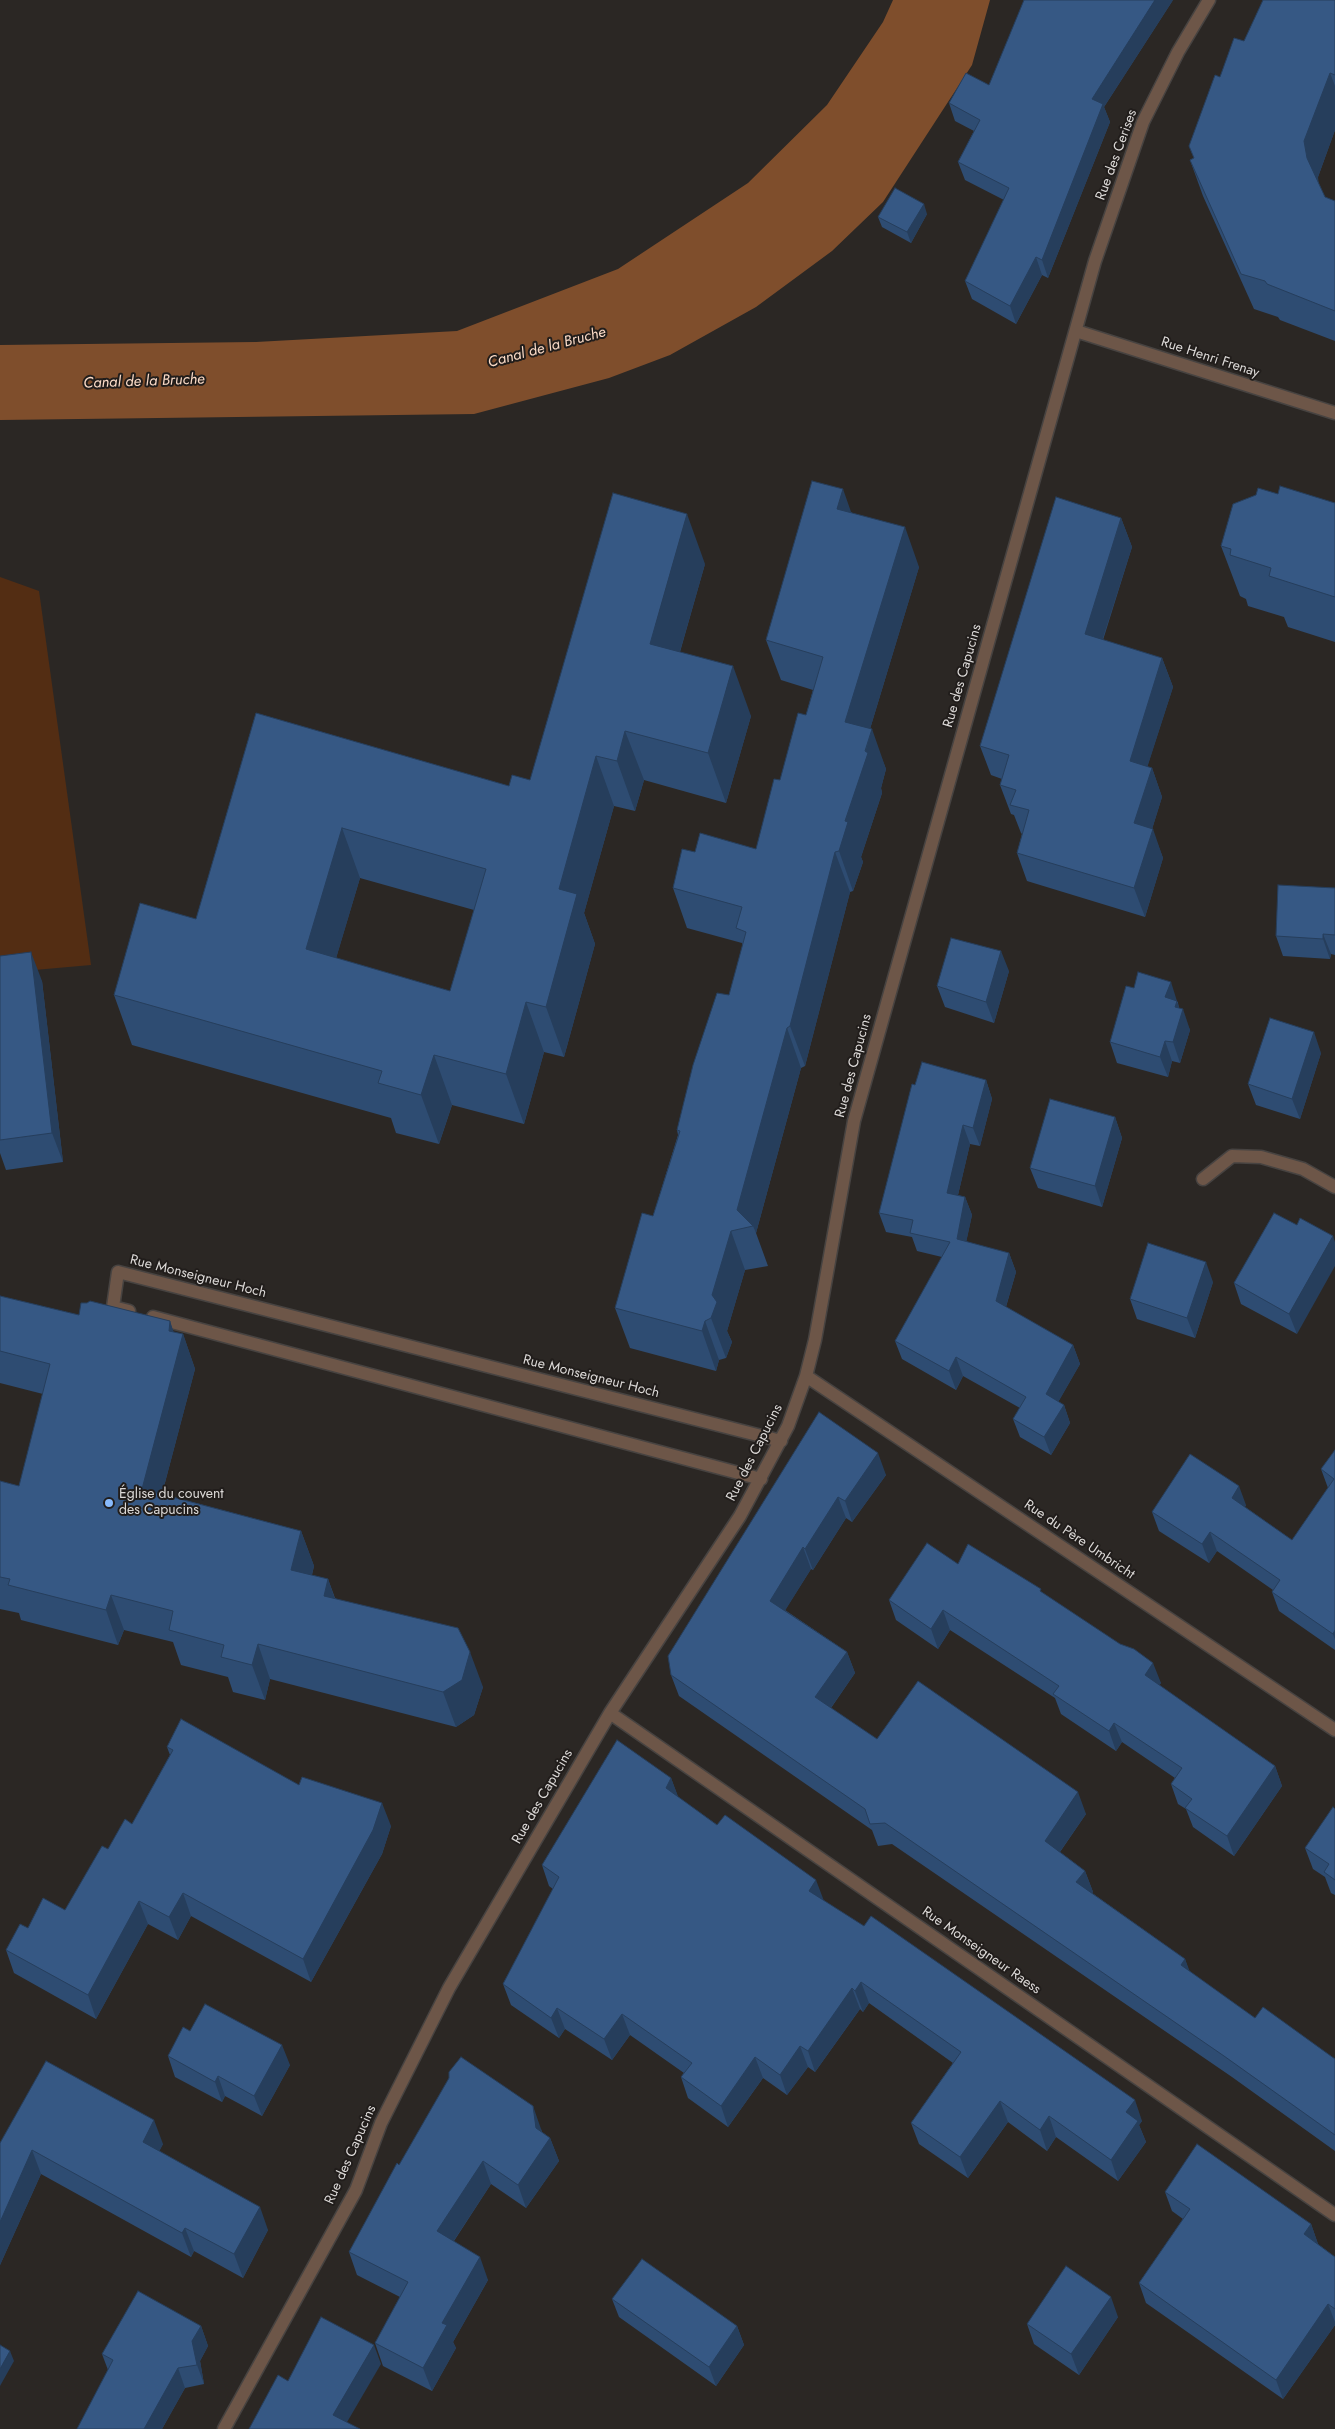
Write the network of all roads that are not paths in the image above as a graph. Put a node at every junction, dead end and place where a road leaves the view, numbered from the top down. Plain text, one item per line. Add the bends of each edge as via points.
1 (1209, 0) edge
2 (1076, 330) junction
3 (1335, 413) edge
4 (1204, 1179) dead end
5 (1335, 1187) edge
6 (806, 1376) junction
7 (780, 1441) junction
8 (761, 1479) junction
9 (610, 1713) junction
10 (1335, 1730) edge
11 (1335, 2214) edge
12 (224, 2429) edge

1 - 2 street, Rue des Cerises via 1178,52 1143,122 1095,261
2 - 3 street, Rue Henri Frenay
2 - 6 street, Rue des Capucins via 854,1121
4 - 5 street via 1232,1156 1261,1157 1303,1169
6 - 7 street, Rue des Capucins
6 - 10 street, Rue du Père Umbricht
7 - 8 street, Rue des Capucins
7 - 8 street, Rue Monseigneur Hoch via 118,1272 112,1307
8 - 9 street, Rue des Capucins
9 - 11 street, Rue Monseigneur Raess
9 - 12 street, Rue des Capucins via 449,1988 385,2114 356,2190

